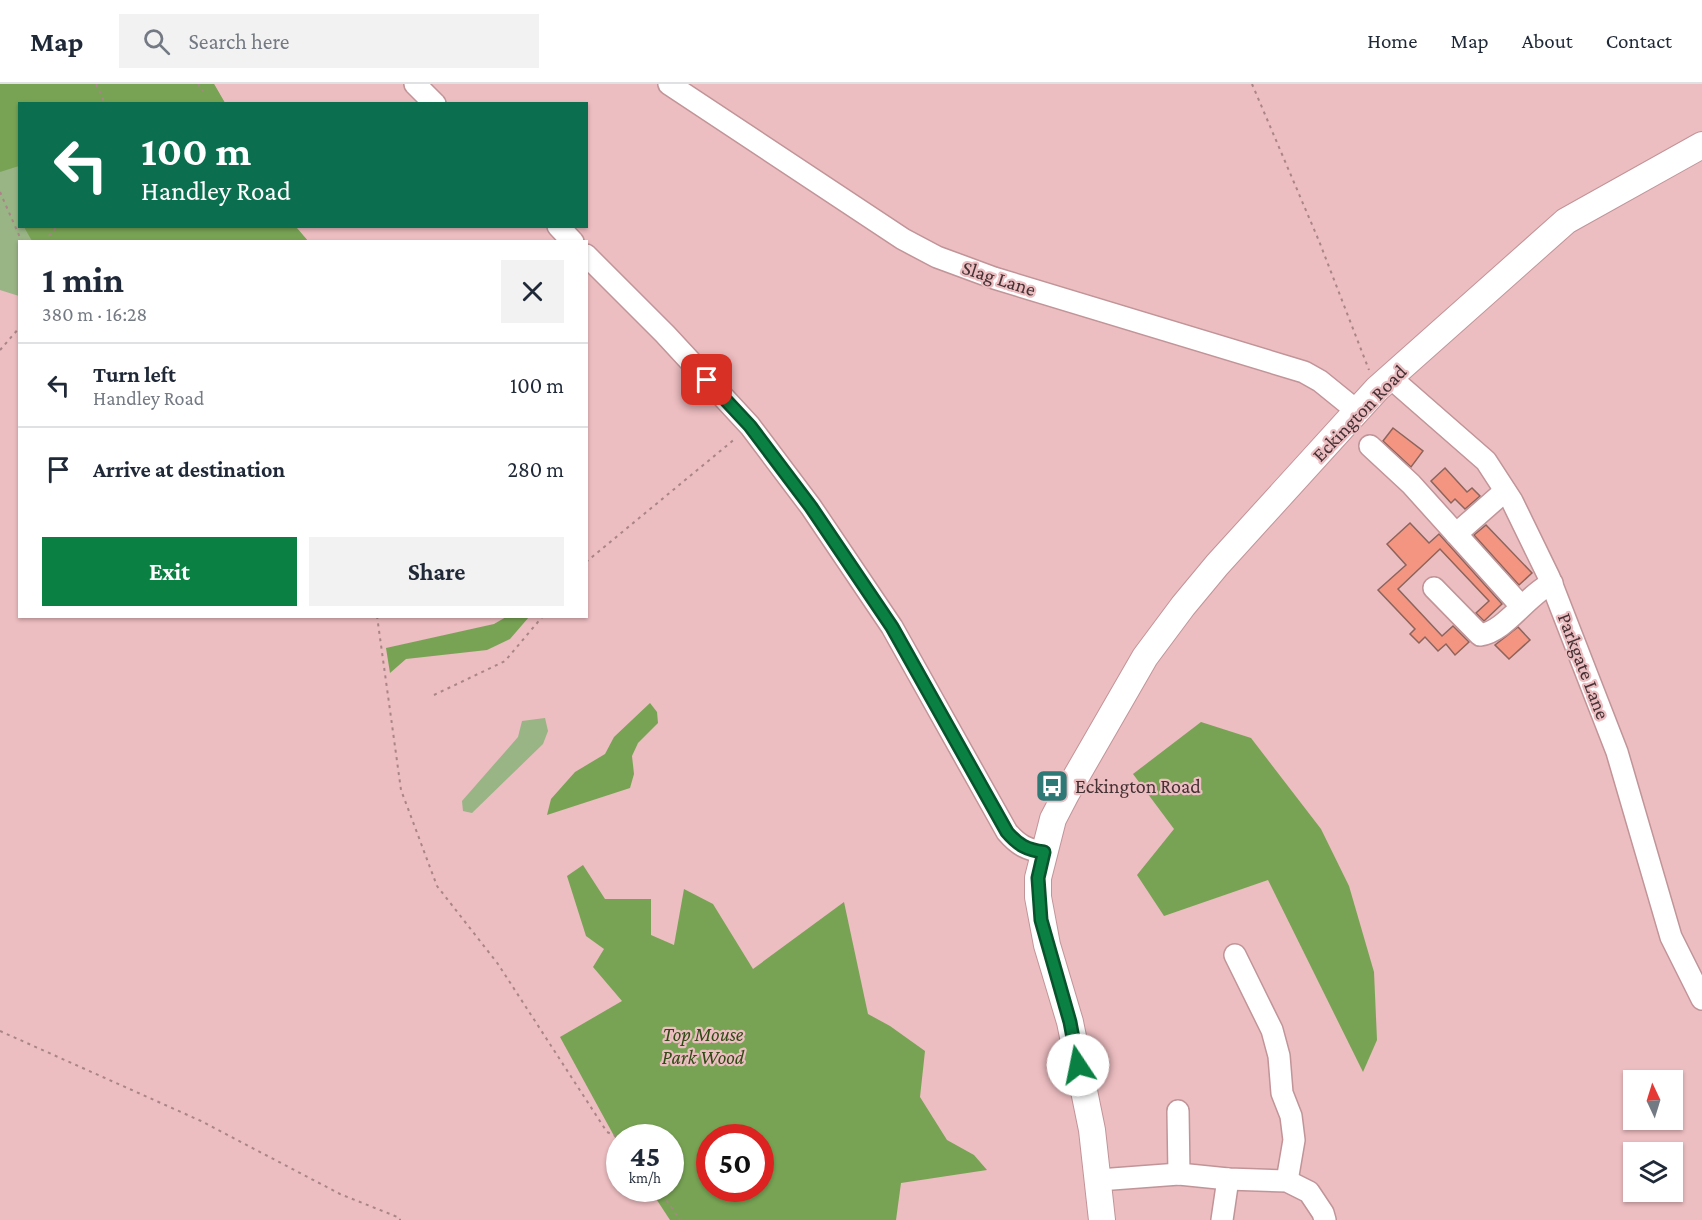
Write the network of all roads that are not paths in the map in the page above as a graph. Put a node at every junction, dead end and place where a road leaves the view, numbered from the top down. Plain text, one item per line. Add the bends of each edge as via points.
1 (415, 84) edge
2 (669, 84) edge
3 (433, 102) edge
4 (1702, 145) edge
5 (560, 228) edge
6 (571, 240) edge
7 (589, 257) edge
8 (1384, 384) junction
9 (1358, 411) junction
10 (1370, 446) dead end
11 (1505, 491) junction
12 (1456, 534) junction
13 (1552, 583) junction
14 (1434, 588) dead end
15 (1521, 606) junction
16 (1044, 852) junction
17 (1235, 955) dead end
18 (1702, 999) edge
19 (1178, 1111) dead end
20 (1179, 1174) junction
21 (1228, 1179) junction
22 (1098, 1180) junction
23 (1287, 1181) junction
24 (1102, 1220) edge
25 (1222, 1220) edge
26 (1325, 1220) edge

1 - 3 street
2 - 9 street, Slag Lane via 903,239 937,257 1304,372
4 - 8 main road, Eckington Road via 1566,220
5 - 6 street
7 - 16 street via 750,426 811,507 892,627 1007,832 1017,843
8 - 9 main road, Eckington Road
8 - 11 street, Parkgate Lane via 1486,461
9 - 16 main road, Eckington Road via 1217,565 1145,657 1053,819
10 - 12 street
11 - 12 street
11 - 13 street, Parkgate Lane
12 - 15 street
13 - 15 street
13 - 18 street, Parkgate Lane via 1617,752 1671,937
14 - 15 street via 1480,635 1498,627
16 - 22 main road, Eckington Road via 1038,878 1041,920 1070,1022
17 - 23 street via 1272,1030 1279,1056 1282,1093 1291,1116 1294,1140
19 - 20 street
20 - 21 street
20 - 22 street
21 - 23 street
21 - 25 street
22 - 24 main road, Eckington Road
23 - 26 street via 1310,1192

